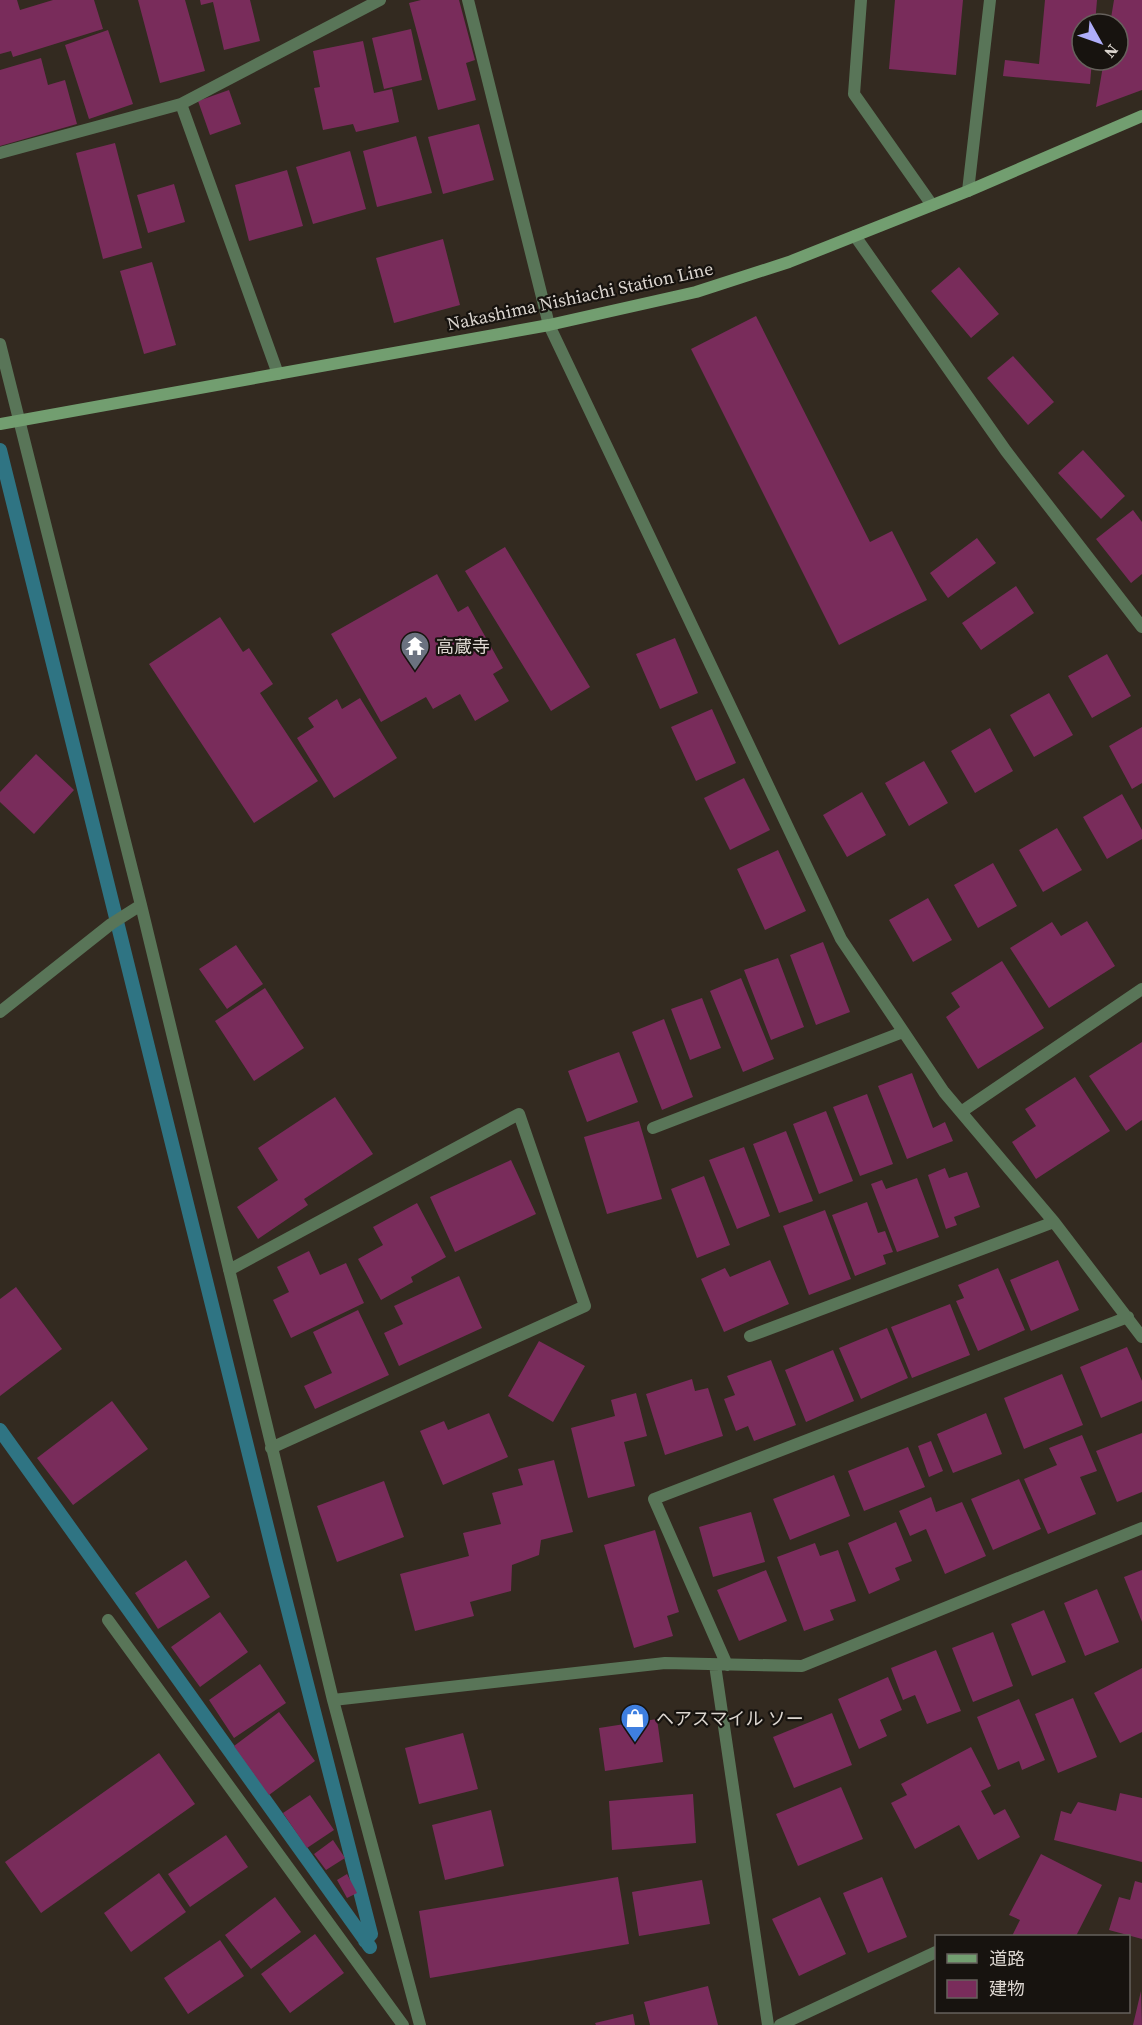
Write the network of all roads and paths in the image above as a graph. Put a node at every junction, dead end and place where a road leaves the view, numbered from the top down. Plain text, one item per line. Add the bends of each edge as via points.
1 (380, 0) edge
2 (468, 0) edge
3 (861, 0) edge
4 (990, 0) edge
5 (181, 104) junction
6 (1142, 117) edge
7 (0, 153) edge
8 (968, 190) junction
9 (932, 205) junction
10 (855, 236) junction
11 (549, 325) junction
12 (0, 344) edge
13 (278, 374) junction
14 (20, 421) junction
15 (0, 424) edge
16 (1142, 627) edge
17 (141, 905) junction
18 (1142, 989) edge
19 (0, 1012) edge
20 (903, 1032) junction
21 (961, 1112) junction
22 (653, 1128) dead end
23 (1054, 1222) junction
24 (229, 1270) junction
25 (1128, 1317) junction
26 (750, 1336) dead end
27 (1142, 1337) edge
28 (272, 1448) junction
29 (1142, 1528) edge
30 (108, 1620) dead end
31 (721, 1665) junction
32 (333, 1700) junction
33 (935, 1952) edge
34 (404, 2025) edge
35 (420, 2025) edge
36 (768, 2025) edge
37 (780, 2025) edge

1 - 5 street
2 - 11 street
3 - 9 street via 854,94
4 - 8 street
5 - 7 street
5 - 13 street
6 - 8 main road, Nakashima Nishiachi Station Line
8 - 9 main road, Nakashima Nishiachi Station Line
9 - 10 main road, Nakashima Nishiachi Station Line
10 - 11 main road, Nakashima Nishiachi Station Line via 696,292
10 - 16 street via 1006,451
11 - 13 main road, Nakashima Nishiachi Station Line
11 - 20 street via 841,939
12 - 14 street
13 - 14 main road, Nakashima Nishiachi Station Line
14 - 15 main road, Nakashima Nishiachi Station Line
14 - 17 street
17 - 19 street
17 - 24 street
18 - 21 street
20 - 21 street
20 - 22 street
21 - 23 street
23 - 25 street
23 - 26 street
24 - 28 street
24 - 28 street via 519,1114 585,1306
25 - 27 street
25 - 31 street via 654,1499
28 - 32 street
29 - 31 street via 802,1666
30 - 34 street
31 - 32 street via 665,1663
31 - 36 street
32 - 35 street
33 - 37 street

